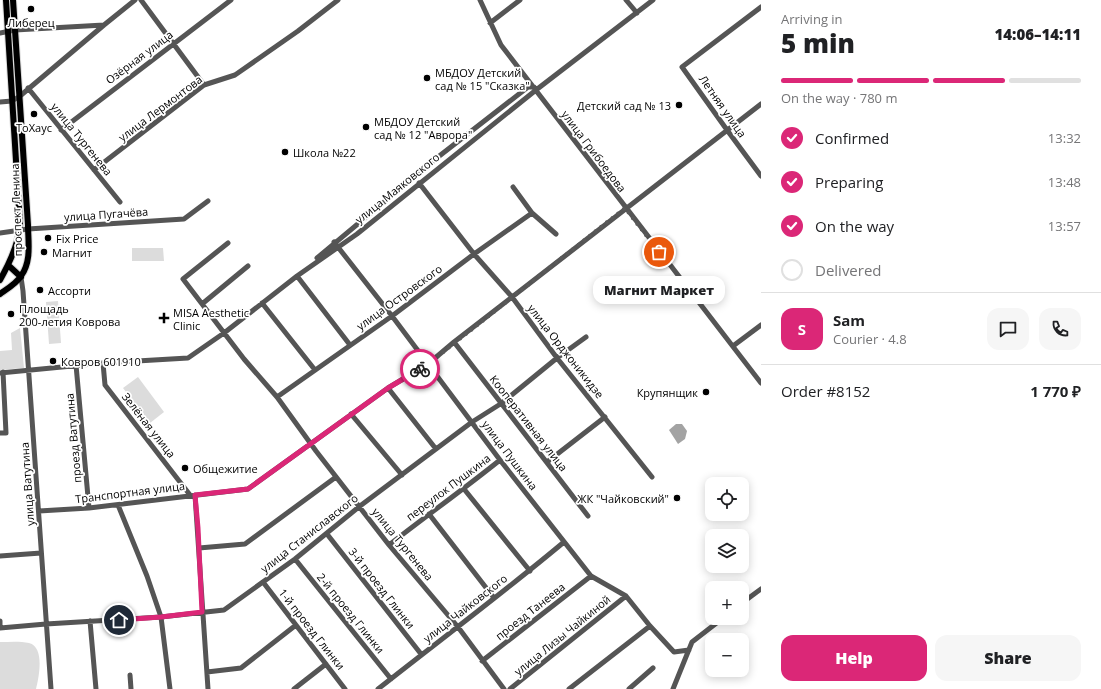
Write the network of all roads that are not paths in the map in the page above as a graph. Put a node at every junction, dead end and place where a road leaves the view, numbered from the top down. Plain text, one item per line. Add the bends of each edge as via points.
1 (6, 0) edge
2 (13, 0) edge
3 (135, 0) edge
4 (141, 0) edge
5 (231, 0) edge
6 (338, 0) edge
7 (480, 0) edge
8 (520, 0) edge
9 (626, 0) edge
10 (653, 0) edge
11 (761, 7) edge
12 (637, 13) junction
13 (490, 23) junction
14 (104, 25) junction
15 (15, 30) junction
16 (8, 32) junction
17 (0, 33) edge
18 (172, 44) junction
19 (204, 85) junction
20 (28, 88) junction
21 (535, 88) junction
22 (20, 96) junction
23 (12, 101) junction
24 (0, 102) edge
25 (761, 104) edge
26 (61, 130) junction
27 (727, 130) junction
28 (94, 170) junction
29 (761, 176) edge
30 (419, 182) junction
31 (513, 187) dead end
32 (208, 201) dead end
33 (120, 202) dead end
34 (625, 208) junction
35 (532, 213) junction
36 (28, 230) junction
37 (20, 231) junction
38 (0, 233) edge
39 (556, 234) dead end
40 (228, 243) dead end
41 (335, 245) junction
42 (474, 254) junction
43 (8, 265) junction
44 (248, 266) dead end
45 (297, 276) junction
46 (21, 277) junction
47 (0, 280) edge
48 (0, 294) edge
49 (512, 297) junction
50 (262, 303) junction
51 (202, 304) junction
52 (392, 316) junction
53 (761, 325) edge
54 (224, 333) junction
55 (586, 337) dead end
56 (454, 342) junction
57 (350, 345) junction
58 (732, 346) junction
59 (557, 358) junction
60 (103, 363) junction
61 (428, 364) junction
62 (76, 365) junction
63 (29, 370) junction
64 (315, 370) junction
65 (1, 372) edge
66 (761, 383) edge
67 (388, 388) junction
68 (277, 397) junction
69 (502, 403) junction
70 (351, 414) junction
71 (605, 417) junction
72 (472, 422) junction
73 (0, 433) edge
74 (311, 443) junction
75 (436, 449) junction
76 (500, 460) junction
77 (547, 462) junction
78 (402, 475) junction
79 (336, 477) junction
80 (652, 477) dead end
81 (464, 490) junction
82 (192, 495) junction
83 (118, 505) junction
84 (360, 506) junction
85 (89, 508) junction
86 (40, 511) junction
87 (429, 514) junction
88 (588, 516) dead end
89 (327, 534) junction
90 (564, 542) junction
91 (390, 545) junction
92 (198, 548) junction
93 (41, 553) junction
94 (0, 556) edge
95 (295, 559) junction
96 (530, 570) junction
97 (591, 576) junction
98 (263, 582) junction
99 (761, 589) edge
100 (626, 596) junction
101 (494, 598) junction
102 (749, 598) edge
103 (202, 612) junction
104 (161, 617) junction
105 (0, 621) edge
106 (90, 621) junction
107 (46, 624) junction
108 (296, 625) junction
109 (713, 625) edge
110 (650, 626) junction
111 (458, 627) junction
112 (0, 628) edge
113 (689, 650) junction
114 (421, 654) junction
115 (482, 661) junction
116 (326, 664) junction
117 (654, 668) dead end
118 (207, 672) junction
119 (130, 674) dead end
120 (391, 679) junction
121 (51, 689) edge
122 (96, 689) edge
123 (131, 689) edge
124 (170, 689) edge
125 (208, 689) edge
126 (294, 689) edge
127 (345, 689) edge
128 (378, 689) edge
129 (504, 689) edge
130 (510, 689) edge
131 (569, 689) edge
132 (629, 689) edge
133 (673, 689) edge

1 - 16 main road, проспект Ленина
2 - 15 main road, проспект Ленина
3 - 14 street
4 - 18 street
5 - 18 street, Озёрная улица
6 - 19 street, улица Лермонтова via 236,75
7 - 13 street, улица Грибоедова
8 - 13 street
9 - 12 street
10 - 12 street, улица Маяковского
11 - 27 street, Летняя улица via 682,67
12 - 21 street, улица Маяковского
13 - 21 street, улица Грибоедова via 501,45
14 - 15 street
14 - 20 street
15 - 16 street
15 - 22 main road, проспект Ленина
16 - 17 street
16 - 23 main road, проспект Ленина
18 - 19 street
18 - 26 street, Озёрная улица
19 - 28 street, улица Лермонтова
20 - 22 street
20 - 26 street, улица Тургенева
21 - 30 street, улица Маяковского
21 - 34 street, улица Грибоедова
21 - 41 street, улица Маяковского via 528,87 438,157
22 - 23 street
22 - 36 main road, проспект Ленина
23 - 24 street
23 - 37 main road, проспект Ленина
25 - 27 street, Транспортная улица
26 - 28 street, улица Тургенева
27 - 29 street, Летняя улица
27 - 34 street, Транспортная улица
28 - 33 street, улица Тургенева
30 - 41 street, улица Маяковского via 357,234
30 - 42 street, улица Орджоникидзе
31 - 35 street
32 - 36 street, улица Пугачёва via 184,219
34 - 49 street, Транспортная улица
34 - 58 street, улица Грибоедова
35 - 39 street
35 - 42 street, улица Островского
36 - 37 street, улица Пугачёва
36 - 46 main road, проспект Ленина via 28,259
37 - 38 street, улица Пугачёва
37 - 43 main road, проспект Ленина
40 - 51 street, улица Тургенева via 183,279
41 - 45 street, улица Маяковского
41 - 52 street, улица Пушкина
42 - 49 street, улица Орджоникидзе
42 - 52 street, улица Островского
43 - 46 main road, проспект Ленина
43 - 47 main road
44 - 51 street
45 - 50 street
45 - 57 street
46 - 48 main road
46 - 63 street, улица Ватутина
49 - 56 street, Транспортная улица
49 - 59 street, улица Орджоникидзе
50 - 54 street
50 - 64 street
51 - 54 street, улица Тургенева
52 - 57 street, улица Островского
52 - 61 street, улица Пушкина
53 - 58 street
54 - 60 street via 188,358
54 - 68 street, улица Тургенева
55 - 59 street, улица Станиславского
56 - 61 street, Транспортная улица
56 - 69 street, Кооперативная улица
57 - 64 street, улица Островского
58 - 66 street, улица Грибоедова
59 - 69 street, улица Станиславского
59 - 71 street, улица Орджоникидзе
60 - 62 street
60 - 82 street, Зелёная улица via 105,385
61 - 67 street, Транспортная улица
61 - 72 street, улица Пушкина
62 - 63 street
62 - 85 street, проезд Ватутина
63 - 65 street
63 - 86 street, улица Ватутина
64 - 68 street, улица Островского
65 - 73 street via 6,433
67 - 70 street, Транспортная улица
67 - 75 street
68 - 74 street, улица Тургенева
69 - 72 street, улица Станиславского
69 - 77 street, Кооперативная улица
70 - 74 street, Транспортная улица
70 - 78 street
71 - 77 street
71 - 80 street, улица Орджоникидзе
72 - 75 street, улица Станиславского
72 - 76 street, улица Пушкина
74 - 79 street, улица Тургенева
74 - 82 street, Транспортная улица via 248,489
75 - 78 street, улица Станиславского
76 - 81 street, переулок Пушкина
76 - 90 street, улица Пушкина
77 - 88 street, Кооперативная улица
78 - 84 street, улица Станиславского
79 - 84 street, улица Тургенева
79 - 92 street via 244,544
81 - 87 street, переулок Пушкина
81 - 96 street
82 - 83 street, Транспортная улица
82 - 92 street
83 - 85 street, Транспортная улица
83 - 104 street
84 - 89 street, улица Станиславского
84 - 91 street, улица Тургенева
85 - 86 street, Транспортная улица
86 - 93 street, улица Ватутина
87 - 91 street, переулок Пушкина
87 - 101 street
89 - 95 street, улица Станиславского
89 - 114 street, 3-й проезд Глинки
90 - 96 street, улица Чайковского
90 - 97 street, улица Пушкина
91 - 111 street, улица Тургенева
92 - 103 street
93 - 94 street
93 - 107 street, улица Ватутина
95 - 98 street, улица Станиславского
95 - 120 street, 2-й проезд Глинки
96 - 101 street, улица Чайковского
97 - 100 street, улица Пушкина
97 - 115 street, проезд Танеева
98 - 103 street, улица Станиславского via 224,610
98 - 108 street, 1-й проезд Глинки
99 - 102 street
100 - 110 street, улица Пушкина
100 - 130 street, улица Лизы Чайкиной
101 - 111 street, улица Чайковского
103 - 104 street, улица Станиславского
103 - 118 street
104 - 106 street, улица Станиславского
104 - 124 street
105 - 112 street
106 - 107 street, улица Станиславского
106 - 122 street
107 - 112 street, улица Станиславского
107 - 121 street, улица Ватутина
108 - 116 street, 1-й проезд Глинки
108 - 118 street via 241,668
109 - 113 street via 692,642
110 - 113 street, улица Пушкина via 674,652
110 - 131 street
111 - 114 street, улица Чайковского
111 - 115 street, улица Тургенева
113 - 133 street
114 - 120 street, улица Чайковского
115 - 129 street, улица Тургенева
116 - 126 street
116 - 127 street, 1-й проезд Глинки
117 - 132 street
118 - 125 street
119 - 123 street
120 - 128 street, улица Чайковского

